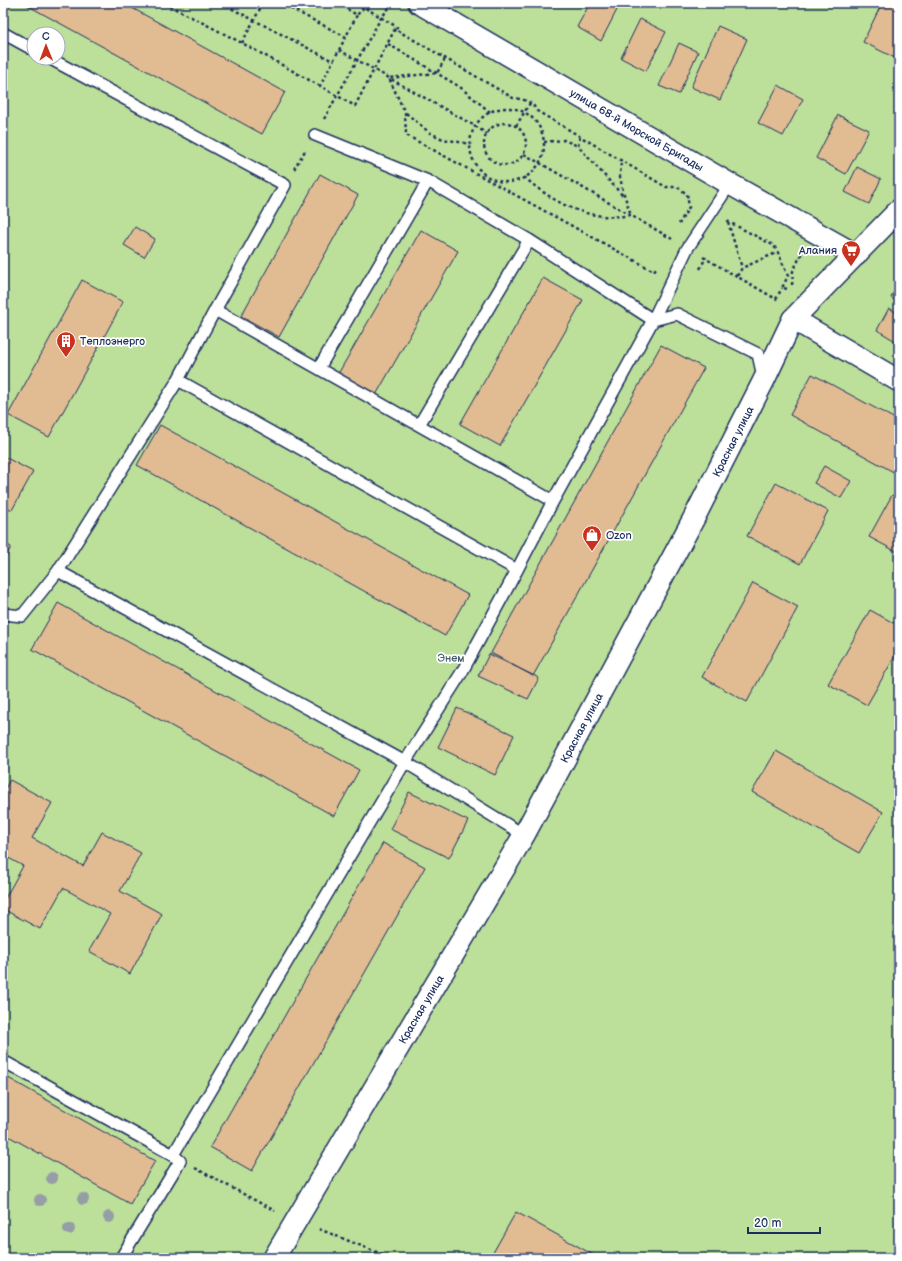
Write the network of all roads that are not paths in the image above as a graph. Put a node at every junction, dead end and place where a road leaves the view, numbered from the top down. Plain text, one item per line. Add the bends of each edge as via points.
1 (419, 3) edge
2 (3, 33) edge
3 (26, 46) edge
4 (64, 66) edge
5 (315, 135) road end
6 (428, 181) junction
7 (730, 184) junction
8 (899, 210) edge
9 (529, 240) junction
10 (856, 255) junction
11 (215, 310) junction
12 (793, 319) junction
13 (653, 320) junction
14 (319, 368) junction
15 (178, 380) junction
16 (764, 380) junction
17 (899, 382) edge
18 (419, 425) junction
19 (553, 502) junction
20 (518, 570) junction
21 (58, 571) junction
22 (3, 614) edge
23 (405, 762) junction
24 (524, 835) junction
25 (3, 1061) edge
26 (177, 1158) junction
27 (121, 1258) edge
28 (274, 1258) edge

1 - 7 street, улица 68-й Морской Бригады
2 - 3 lane
4 - 11 lane via 284,185
5 - 6 lane
6 - 9 lane
6 - 14 lane
7 - 10 street, улица 68-й Морской Бригады
7 - 13 lane via 687,249
8 - 10 street, Красная улица
9 - 13 lane
9 - 18 lane
10 - 12 street, Красная улица
11 - 14 lane
11 - 15 lane
12 - 16 street, Красная улица
12 - 17 street
13 - 16 lane via 677,314 758,354
13 - 19 lane
14 - 18 lane
15 - 20 lane
15 - 21 lane
16 - 24 street, Красная улица via 694,518
18 - 19 lane
19 - 20 lane
20 - 23 lane via 462,672
21 - 22 lane via 22,616
21 - 23 lane
23 - 24 lane
23 - 26 lane
24 - 28 street, Красная улица
25 - 26 lane
26 - 27 lane

